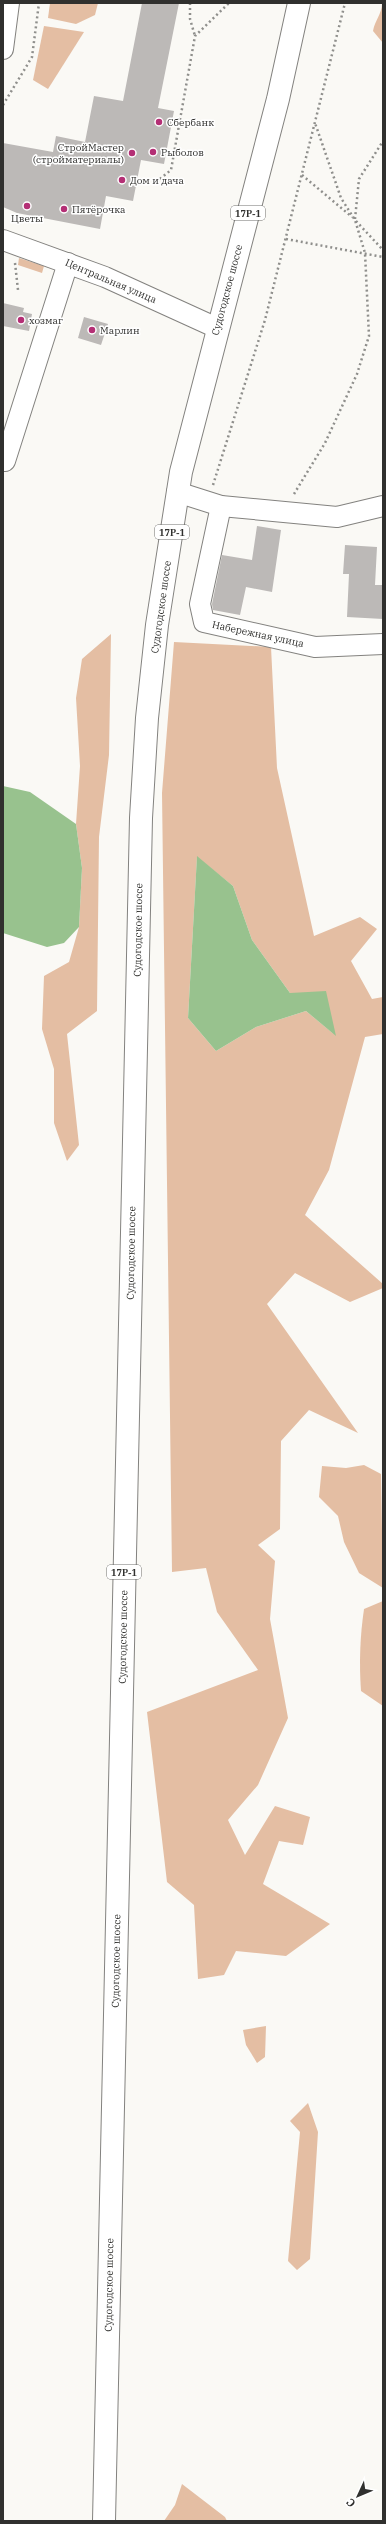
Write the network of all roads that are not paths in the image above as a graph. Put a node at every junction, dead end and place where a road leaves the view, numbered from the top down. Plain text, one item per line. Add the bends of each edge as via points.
1 (9, 3) edge
2 (299, 3) edge
3 (3, 49) edge
4 (3, 240) edge
5 (68, 263) junction
6 (217, 328) junction
7 (5, 461) dead end
8 (178, 492) junction
9 (214, 504) junction
10 (383, 506) edge
11 (383, 644) edge
12 (104, 2521) edge

1 - 3 street
2 - 6 main road, Судогодское шоссе / 17Р-1 via 278,99
4 - 5 street, Центральная улица
5 - 6 street, Центральная улица
5 - 7 street
6 - 8 main road, Судогодское шоссе / 17Р-1
8 - 9 street
8 - 12 main road, Судогодское шоссе / 17Р-1 via 157,625 140,818
9 - 10 street via 337,517
9 - 11 street, Набережная улица via 200,604 204,622 315,647

